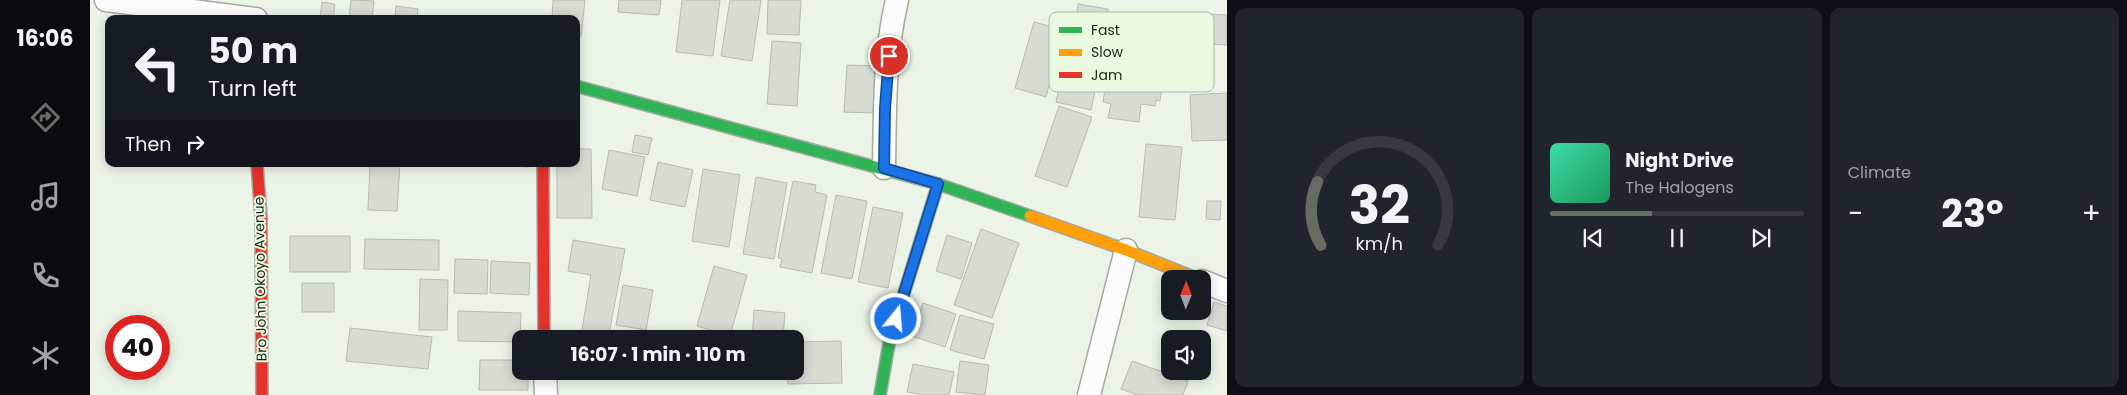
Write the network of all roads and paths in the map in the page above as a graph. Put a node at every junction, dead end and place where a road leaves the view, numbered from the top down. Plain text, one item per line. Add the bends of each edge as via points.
1 (106, 0) edge
2 (897, 0) edge
3 (245, 13) edge
4 (580, 87) edge
5 (257, 167) edge
6 (543, 167) edge
7 (884, 168) junction
8 (938, 184) junction
9 (1126, 250) junction
10 (1176, 270) edge
11 (1211, 285) edge
12 (1227, 291) edge
13 (544, 330) edge
14 (545, 380) edge
15 (262, 395) edge
16 (546, 395) edge
17 (880, 395) edge
18 (1089, 395) edge

1 - 3 street
2 - 7 street via 892,22 885,108
4 - 7 street
5 - 15 street, Bro John Okoyo Avenue via 261,218
6 - 13 street
7 - 8 street
8 - 9 street
8 - 17 street via 890,338
9 - 10 street
9 - 18 street
11 - 12 street
14 - 16 street

